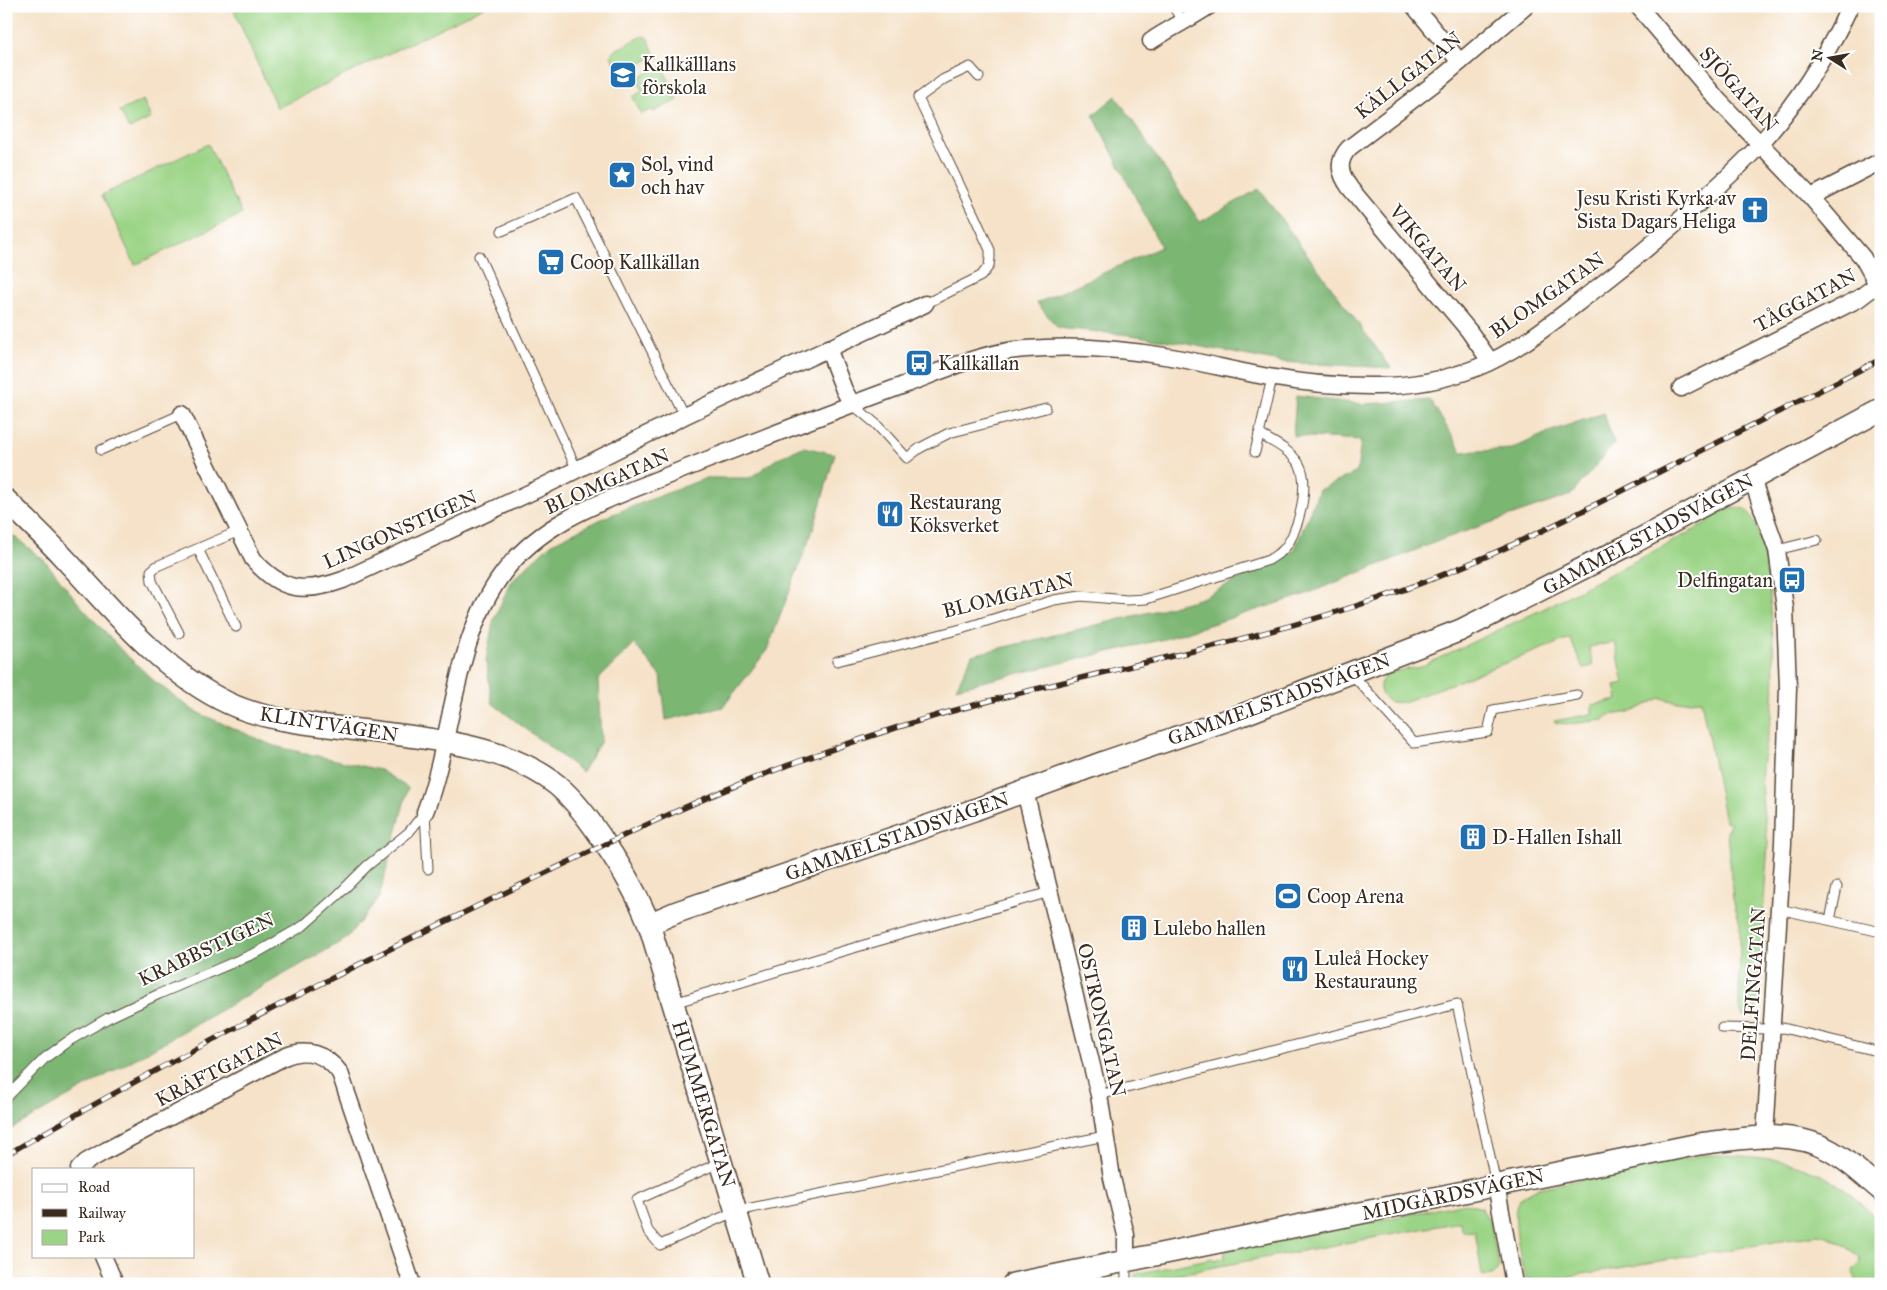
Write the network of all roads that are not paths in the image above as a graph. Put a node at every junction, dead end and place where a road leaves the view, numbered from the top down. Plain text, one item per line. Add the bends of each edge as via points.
1 (1173, 6) edge
2 (1209, 6) edge
3 (1414, 6) edge
4 (1526, 6) edge
5 (1638, 6) edge
6 (1850, 6) edge
7 (1183, 22) junction
8 (1151, 42) dead end
9 (1460, 62) junction
10 (979, 77) dead end
11 (1760, 144) junction
12 (1341, 160) joint
13 (1881, 160) edge
14 (1811, 197) junction
15 (502, 231) dead end
16 (479, 256) dead end
17 (925, 304) joint
18 (822, 347) junction
19 (1490, 361) junction
20 (1272, 378) junction
21 (1681, 388) dead end
22 (852, 404) junction
23 (1046, 408) dead end
24 (1881, 410) edge
25 (182, 414) joint
26 (684, 416) junction
27 (1259, 434) junction
28 (101, 450) dead end
29 (1255, 452) dead end
30 (577, 470) junction
31 (1752, 479) junction
32 (6, 500) edge
33 (239, 530) junction
34 (1817, 540) dead end
35 (198, 549) junction
36 (1777, 550) junction
37 (236, 627) dead end
38 (179, 633) dead end
39 (837, 661) dead end
40 (1350, 673) junction
41 (1577, 694) dead end
42 (446, 742) junction
43 (1025, 791) junction
44 (425, 812) junction
45 (428, 869) dead end
46 (1837, 887) dead end
47 (1050, 892) junction
48 (1779, 909) junction
49 (1830, 920) junction
50 (649, 924) junction
51 (1881, 932) edge
52 (674, 1003) junction
53 (1722, 1028) dead end
54 (1770, 1029) junction
55 (1881, 1052) edge
56 (1098, 1095) junction
57 (6, 1098) edge
58 (1105, 1136) junction
59 (1764, 1136) junction
60 (721, 1162) junction
61 (80, 1168) edge
62 (1496, 1184) junction
63 (1881, 1190) edge
64 (736, 1211) junction
65 (105, 1258) edge
66 (1126, 1260) junction
67 (115, 1284) edge
68 (412, 1284) edge
69 (758, 1284) edge
70 (1013, 1284) edge
71 (1126, 1284) edge
72 (1514, 1284) edge

1 - 7 lane
2 - 7 street
3 - 9 street
4 - 9 street, KÄLLGATAN
5 - 11 street, SJÖGATAN
6 - 11 street, BLOMGATAN via 1818,68
7 - 8 street
9 - 12 street, KÄLLGATAN via 1350,148
10 - 17 lane, LINGONSTIGEN via 970,67 944,79 918,98 990,250 989,266 981,276
11 - 14 street, SJÖGATAN
11 - 19 street, BLOMGATAN via 1733,172 1630,262 1565,313
12 - 19 street, VIKGATAN via 1342,177 1350,188 1469,331
13 - 14 street
14 - 21 street, TÅGGATAN via 1863,258 1876,280 1874,287 1858,299
15 - 26 lane via 576,198
16 - 30 lane
17 - 18 street, LINGONSTIGEN
18 - 22 street
18 - 26 street, LINGONSTIGEN
19 - 20 street, BLOMGATAN via 1443,378 1396,386
20 - 22 street, BLOMGATAN via 1122,351 1022,349 969,360
20 - 27 lane
22 - 23 lane via 876,424 907,458 948,433
22 - 42 street, BLOMGATAN via 581,511 526,547 501,575 477,621 466,652
24 - 31 street, GAMMELSTADSVÄGEN
25 - 28 lane
25 - 33 street, LINGONSTIGEN
26 - 30 street, LINGONSTIGEN
27 - 29 lane
27 - 39 lane, BLOMGATAN via 1286,451 1299,464 1304,478 1302,500 1291,538 1282,551 1269,560 1146,599 1081,596 1054,600 961,629
30 - 33 street, LINGONSTIGEN via 321,588 292,586 270,576 253,559
31 - 36 street, DELFINGATAN
31 - 40 street, GAMMELSTADSVÄGEN via 1461,630
32 - 42 street, KLINTVÄGEN via 162,658 202,689 227,703 245,711 284,720
33 - 35 lane
34 - 36 lane
35 - 37 lane
35 - 38 lane via 151,571 152,581
36 - 48 street, DELFINGATAN via 1785,608 1788,688
40 - 41 lane via 1414,743 1488,732 1494,710
40 - 43 street, GAMMELSTADSVÄGEN via 1242,715
42 - 44 street, KRABBSTIGEN
42 - 50 street, KLINTVÄGEN via 479,749 521,764 567,794 625,873
43 - 47 street, OSTRONGATAN
43 - 50 street, GAMMELSTADSVÄGEN
44 - 45 lane
44 - 57 lane, KRABBSTIGEN via 409,832 303,926 260,951 159,994 67,1042
46 - 49 lane
47 - 52 lane
47 - 56 street, OSTRONGATAN
48 - 49 lane
48 - 54 street, DELFINGATAN
49 - 51 lane
50 - 52 street, HUMMERGATAN
52 - 60 street, HUMMERGATAN
53 - 54 lane
54 - 55 lane via 1783,1028
54 - 59 street, DELFINGATAN
56 - 58 street, OSTRONGATAN
56 - 62 lane via 1457,1004
58 - 64 lane
58 - 66 street, OSTRONGATAN via 1126,1235
59 - 62 street, MIDGÅRDSVÄGEN via 1699,1144
59 - 63 street, MIDGÅRDSVÄGEN via 1800,1139 1829,1150
60 - 64 street, HUMMERGATAN
60 - 64 lane via 637,1200 648,1231 660,1245
61 - 68 street, KRÄFTGATAN via 107,1150 284,1057 300,1052 320,1055 340,1072
62 - 66 street, MIDGÅRDSVÄGEN
62 - 72 street
64 - 69 street, HUMMERGATAN
65 - 67 street
66 - 70 street, MIDGÅRDSVÄGEN
66 - 71 lane

